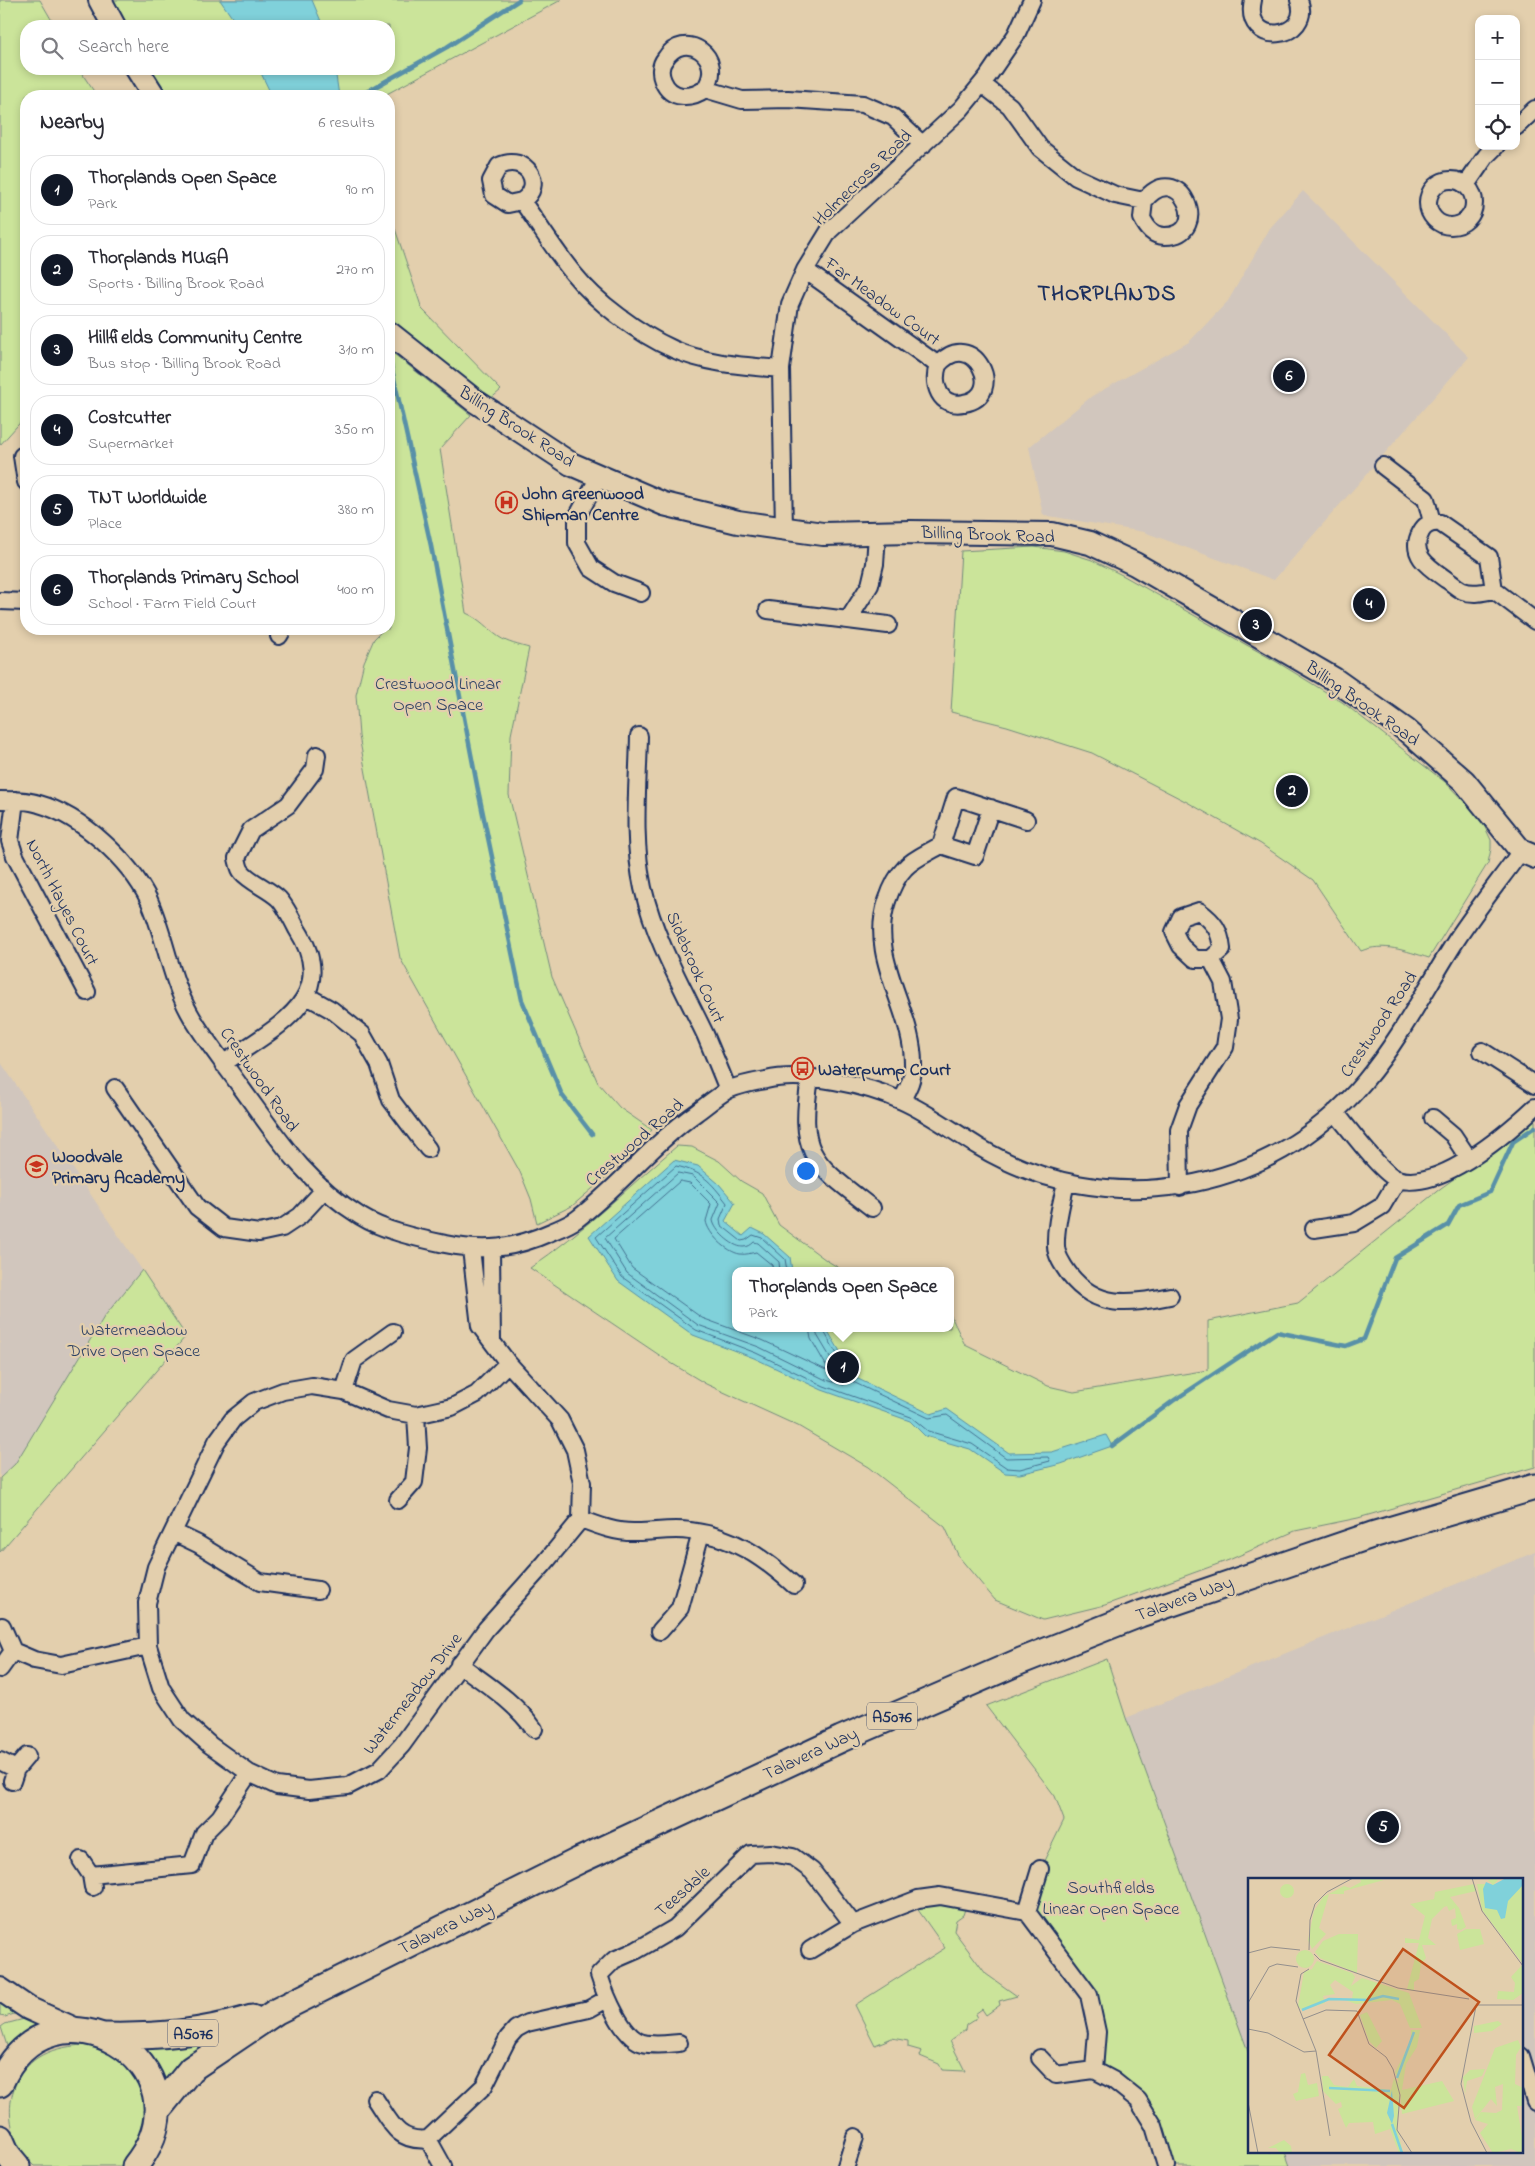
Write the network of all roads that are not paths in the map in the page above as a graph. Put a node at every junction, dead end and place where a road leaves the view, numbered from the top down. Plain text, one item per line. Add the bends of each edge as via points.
1 (100, 0) edge
2 (1032, 0) edge
3 (1253, 0) edge
4 (1299, 0) edge
5 (111, 20) edge
6 (141, 75) edge
7 (982, 84) junction
8 (705, 89) dead end
9 (150, 90) edge
10 (1535, 109) edge
11 (1520, 123) edge
12 (924, 145) junction
13 (1492, 150) edge
14 (1466, 185) dead end
15 (522, 201) dead end
16 (1144, 201) dead end
17 (805, 270) junction
18 (395, 339) edge
19 (938, 365) dead end
20 (781, 369) junction
21 (1383, 466) dead end
22 (599, 477) junction
23 (1432, 522) junction
24 (784, 529) junction
25 (877, 534) junction
26 (1494, 590) junction
27 (641, 593) dead end
28 (0, 601) edge
29 (20, 602) edge
30 (768, 610) dead end
31 (848, 620) junction
32 (1535, 620) edge
33 (888, 625) dead end
34 (640, 736) dead end
35 (318, 755) dead end
36 (7, 800) edge
37 (990, 808) junction
38 (1026, 820) dead end
39 (941, 845) junction
40 (1528, 854) edge
41 (1211, 959) dead end
42 (86, 992) dead end
43 (307, 996) junction
44 (1482, 1051) dead end
45 (224, 1064) junction
46 (810, 1078) junction
47 (1535, 1085) edge
48 (115, 1088) dead end
49 (728, 1090) junction
50 (902, 1100) junction
51 (1535, 1107) edge
52 (1335, 1112) junction
53 (1433, 1118) dead end
54 (428, 1148) dead end
55 (1469, 1159) junction
56 (1398, 1179) junction
57 (1066, 1182) junction
58 (1180, 1187) junction
59 (323, 1191) junction
60 (872, 1208) dead end
61 (1314, 1229) dead end
62 (471, 1249) junction
63 (491, 1249) junction
64 (1170, 1296) dead end
65 (392, 1332) dead end
66 (492, 1341) junction
67 (508, 1363) junction
68 (344, 1391) junction
69 (416, 1415) junction
70 (1535, 1488) edge
71 (398, 1500) dead end
72 (581, 1519) junction
73 (173, 1532) junction
74 (700, 1533) junction
75 (794, 1585) dead end
76 (318, 1590) dead end
77 (2, 1626) dead end
78 (660, 1631) dead end
79 (148, 1646) junction
80 (13, 1650) junction
81 (460, 1664) junction
82 (0, 1669) edge
83 (534, 1729) dead end
84 (0, 1761) edge
85 (18, 1769) dead end
86 (249, 1773) junction
87 (81, 1860) dead end
88 (1040, 1869) dead end
89 (1026, 1912) junction
90 (853, 1924) junction
91 (810, 1950) dead end
92 (0, 1989) edge
93 (607, 1999) junction
94 (276, 2011) junction
95 (77, 2030) junction
96 (106, 2036) junction
97 (679, 2043) dead end
98 (1040, 2058) dead end
99 (1522, 2059) edge
100 (1094, 2070) junction
101 (0, 2082) edge
102 (375, 2099) dead end
103 (1535, 2102) edge
104 (157, 2111) junction
105 (855, 2137) dead end
106 (0, 2138) edge
107 (428, 2139) junction
108 (142, 2161) edge
109 (17, 2166) edge
110 (443, 2166) edge
111 (846, 2166) edge
112 (1166, 2166) edge

1 - 5 street
2 - 7 street, Holmecross Road via 1016,35
3 - 4 street via 1252,17 1256,24 1275,34 1284,33 1298,23 1302,11
6 - 9 street
7 - 12 street, Holmecross Road
7 - 16 street via 1010,106 1040,148 1076,177 1114,195
8 - 12 street via 742,100 788,99 863,104 893,117
10 - 11 street
12 - 17 street, Holmecross Road via 829,231
13 - 14 street
15 - 20 street via 574,274 635,328 674,350 727,364
17 - 19 street, Far Meadow Court
17 - 20 street, Holmecross Road via 790,304
18 - 22 street, Billing Brook Road via 475,402 571,464
20 - 24 street, Holmecross Road
21 - 23 street via 1426,499
22 - 24 street, Billing Brook Road via 664,504 738,522
22 - 27 street via 577,517 577,543 591,568 614,583
23 - 26 street via 1450,528 1489,557
23 - 26 street via 1416,541 1416,551 1421,559 1463,591
24 - 25 street, Billing Brook Road via 823,534
25 - 31 street via 870,586
25 - 40 street, Billing Brook Road via 1052,534 1090,543 1135,564 1334,679 1406,730 1464,781
26 - 32 street
28 - 29 street
30 - 31 street
31 - 33 street
34 - 49 street, Sidebrook Court via 637,843 643,886 671,968
35 - 43 street via 315,769 288,805 251,830 236,858 242,872 280,900 307,944 312,958 313,980
36 - 42 street, North Hayes Court via 10,841 15,856
36 - 45 street, Crestwood Road via 39,804 71,818 126,865 147,896 189,1013
37 - 38 street
37 - 39 street via 975,856
37 - 39 street via 956,797
39 - 50 street via 906,867 892,886 881,917 887,970 911,1042 914,1069
40 - 52 street, Crestwood Road via 1460,935 1365,1082
41 - 58 street via 1223,982 1230,1019 1225,1047 1188,1105 1178,1130
43 - 45 street via 294,1012
43 - 54 street via 332,1010 362,1034 380,1064 391,1100
44 - 47 street
45 - 59 street, Crestwood Road via 295,1163
46 - 49 street, Crestwood Road via 772,1078
46 - 50 street, Crestwood Road via 840,1082
46 - 60 street via 805,1124 809,1146 827,1173
48 - 59 street via 197,1207 224,1228 258,1234 282,1228 300,1216
49 - 63 street, Crestwood Road via 674,1129 573,1222 531,1241
50 - 57 street, Crestwood Road via 1014,1166
51 - 55 street
52 - 56 street via 1386,1172
52 - 58 street, Crestwood Road via 1275,1156 1228,1174
53 - 55 street via 1453,1135
55 - 56 street via 1450,1172 1427,1179
56 - 61 street via 1382,1206 1354,1223
57 - 58 street, Crestwood Road via 1120,1190
57 - 64 street via 1056,1248 1080,1288 1104,1300 1133,1304
59 - 62 street, Crestwood Road via 366,1220 414,1237
62 - 63 street, Crestwood Road
62 - 66 street via 480,1326
63 - 66 street
65 - 68 street via 354,1360
66 - 67 street
67 - 69 street, Watermeadow Drive via 477,1394 452,1407
67 - 72 street via 568,1434 579,1461
68 - 69 street, Watermeadow Drive via 388,1410
68 - 73 street, Watermeadow Drive via 312,1386 283,1391 254,1402 233,1419 217,1441
69 - 71 street via 418,1448 414,1482
70 - 94 main road, Talavera Way / A5076 via 1372,1535 1234,1580 1022,1661 841,1739 595,1853
72 - 74 street via 608,1529
72 - 81 street, Watermeadow Drive
73 - 76 street via 260,1582
73 - 79 street, Watermeadow Drive via 156,1567 147,1603
74 - 75 street via 734,1542 767,1561
74 - 78 street via 680,1608
77 - 80 street
79 - 80 street via 61,1665 34,1660
79 - 86 street, Watermeadow Drive via 160,1688 182,1720
80 - 82 street
81 - 83 street via 508,1700
81 - 86 street, Watermeadow Drive via 402,1745 379,1770 348,1786 309,1790 278,1786
84 - 85 street
86 - 87 street via 220,1817 204,1833 192,1865 92,1881
88 - 89 street
89 - 90 street via 940,1896 918,1899
89 - 100 street via 1089,1994 1097,2032
90 - 91 street
90 - 93 street, Teesdale via 812,1871 793,1857 751,1854 675,1928 614,1960 599,1975
92 - 95 street via 28,2008
93 - 97 street, Teesdale via 625,2029 641,2043
93 - 107 street via 588,2009 516,2029 508,2038 484,2086
94 - 96 main road, Talavera Way / A5076 via 171,2036
94 - 104 main road, Talavera Way / A5076 via 191,2069
95 - 96 main road
95 - 101 main road via 53,2034 30,2044 12,2061
96 - 104 main road via 127,2048 143,2066 154,2087
98 - 100 street via 1056,2075
99 - 103 street
100 - 112 street via 1138,2100 1154,2126
102 - 107 street via 397,2131 406,2138 414,2141
104 - 108 main road via 154,2132
105 - 111 street
106 - 109 main road via 6,2154
107 - 110 street

